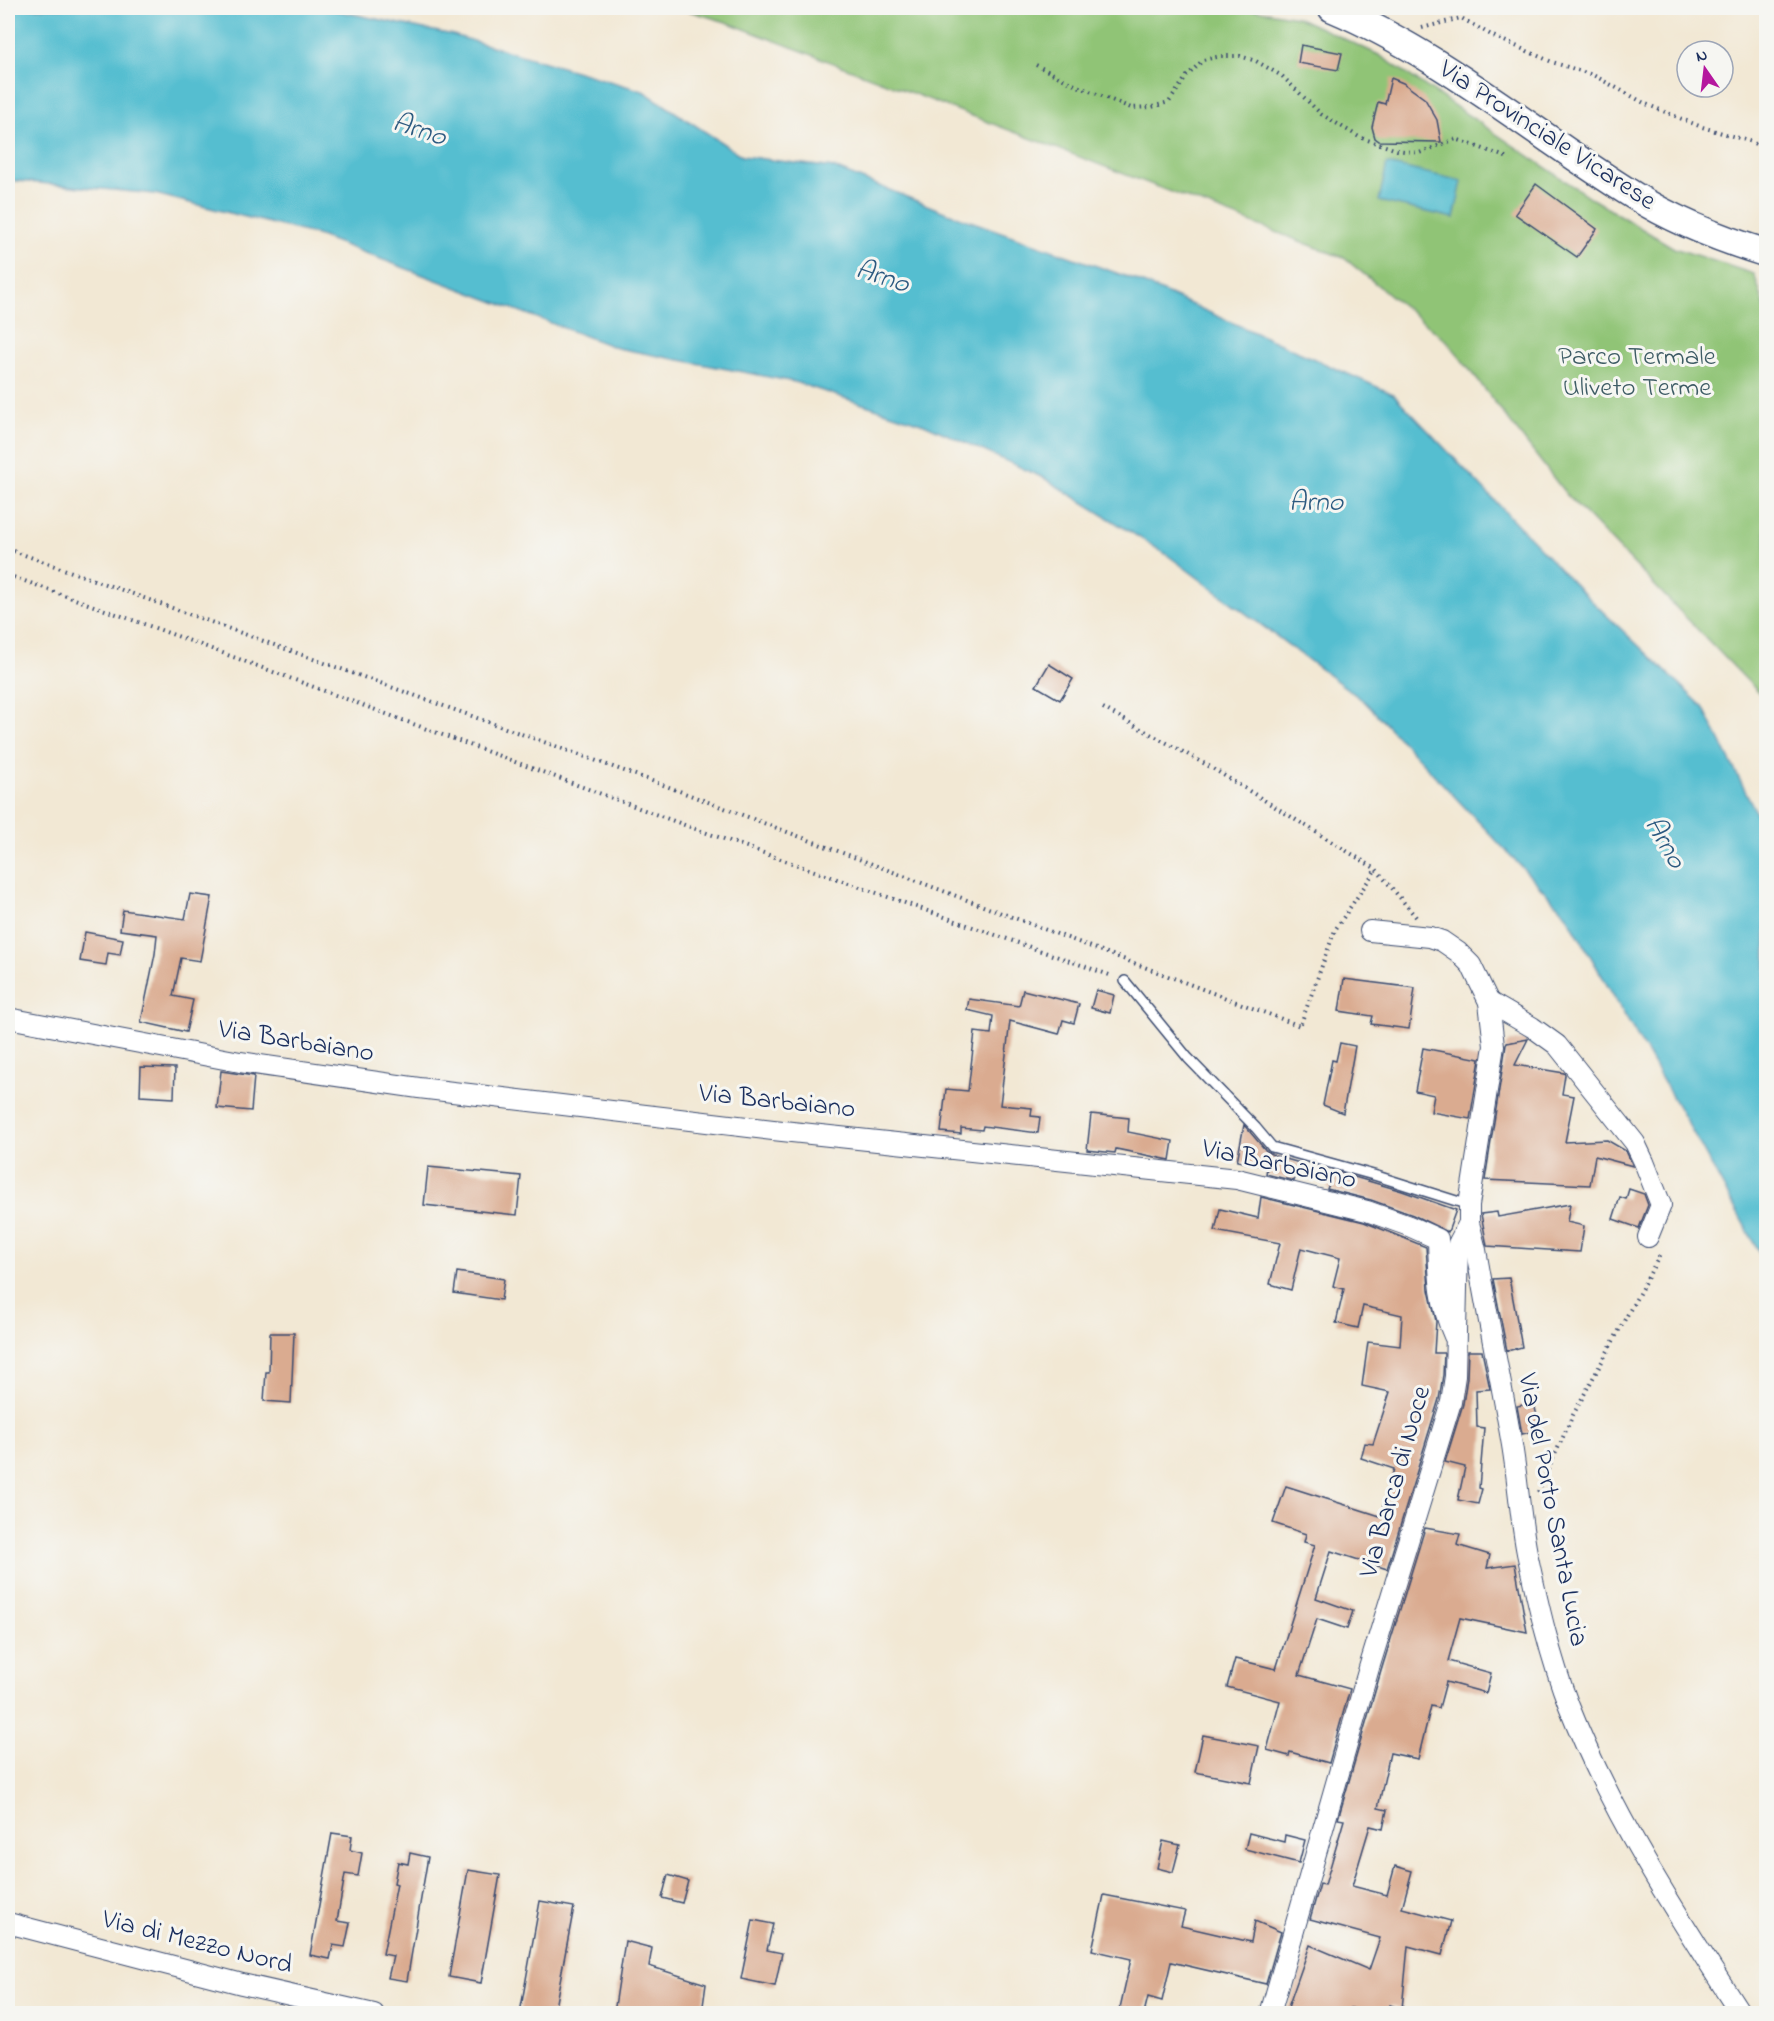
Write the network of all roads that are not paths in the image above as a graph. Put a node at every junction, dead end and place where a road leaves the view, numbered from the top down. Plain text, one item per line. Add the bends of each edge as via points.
1 (1332, 8) edge
2 (1767, 253) edge
3 (1370, 931) dead end
4 (1125, 981) road end
5 (1489, 1002) junction
6 (8, 1018) edge
7 (1469, 1214) junction
8 (1648, 1237) dead end
9 (1454, 1336) junction
10 (8, 1923) edge
11 (374, 2013) edge
12 (1270, 2013) edge
13 (1741, 2013) edge

1 - 2 main road, Via Provinciale Vicarese via 1390,34 1635,196 1702,230
3 - 5 street via 1442,941 1471,965
4 - 7 lane via 1188,1058 1272,1147 1377,1176
5 - 7 street, Via Barca di Noce via 1494,1046
5 - 8 street via 1557,1045 1635,1143 1661,1205
6 - 9 street, Via Barbaiano via 240,1062 419,1088 1252,1181 1367,1211 1437,1239 1441,1299
7 - 9 street, Via Barca di Noce via 1458,1244
7 - 13 street, Via del Porto Santa Lucia via 1527,1552 1547,1640 1569,1705 1601,1778 1640,1849
9 - 12 street, Via Barca di Noce via 1451,1402 1369,1668
10 - 11 street, Via di Mezzo Nord via 242,1984

